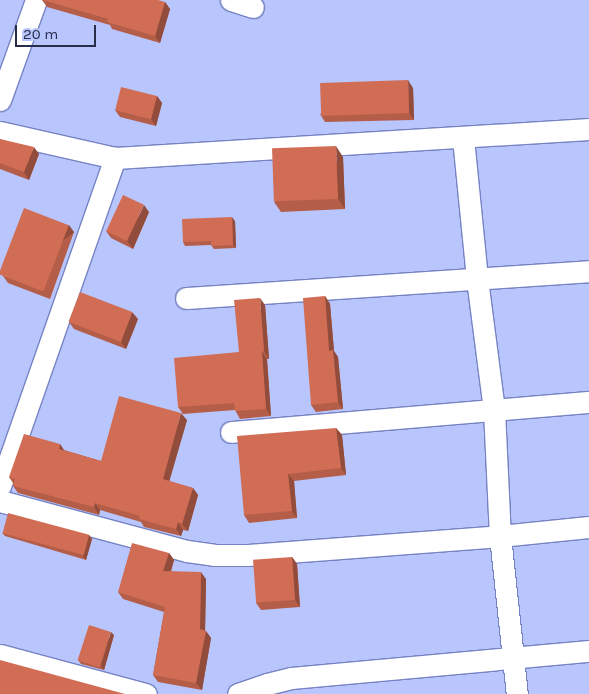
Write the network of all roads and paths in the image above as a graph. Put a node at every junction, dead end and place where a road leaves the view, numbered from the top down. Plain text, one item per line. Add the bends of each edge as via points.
1 (36, 0) edge
2 (231, 0) edge
3 (252, 7) dead end
4 (0, 100) edge
5 (589, 129) edge
6 (0, 132) edge
7 (464, 138) junction
8 (115, 158) junction
9 (589, 271) edge
10 (478, 279) junction
11 (186, 298) dead end
12 (589, 402) edge
13 (494, 410) junction
14 (231, 432) dead end
15 (0, 486) edge
16 (0, 501) edge
17 (589, 527) edge
18 (500, 536) junction
19 (589, 651) edge
20 (0, 655) edge
21 (513, 659) junction
22 (146, 694) edge
23 (238, 694) edge
24 (517, 694) edge

1 - 4 street
2 - 3 street
5 - 7 street
6 - 8 street
7 - 8 street
7 - 10 street
8 - 15 street
9 - 10 street
10 - 11 street
10 - 13 street
12 - 13 street
13 - 14 street
13 - 18 street
16 - 18 street via 187,551 214,555
17 - 18 street
18 - 21 street
19 - 21 street
20 - 22 street
21 - 23 street via 291,678
21 - 24 street

